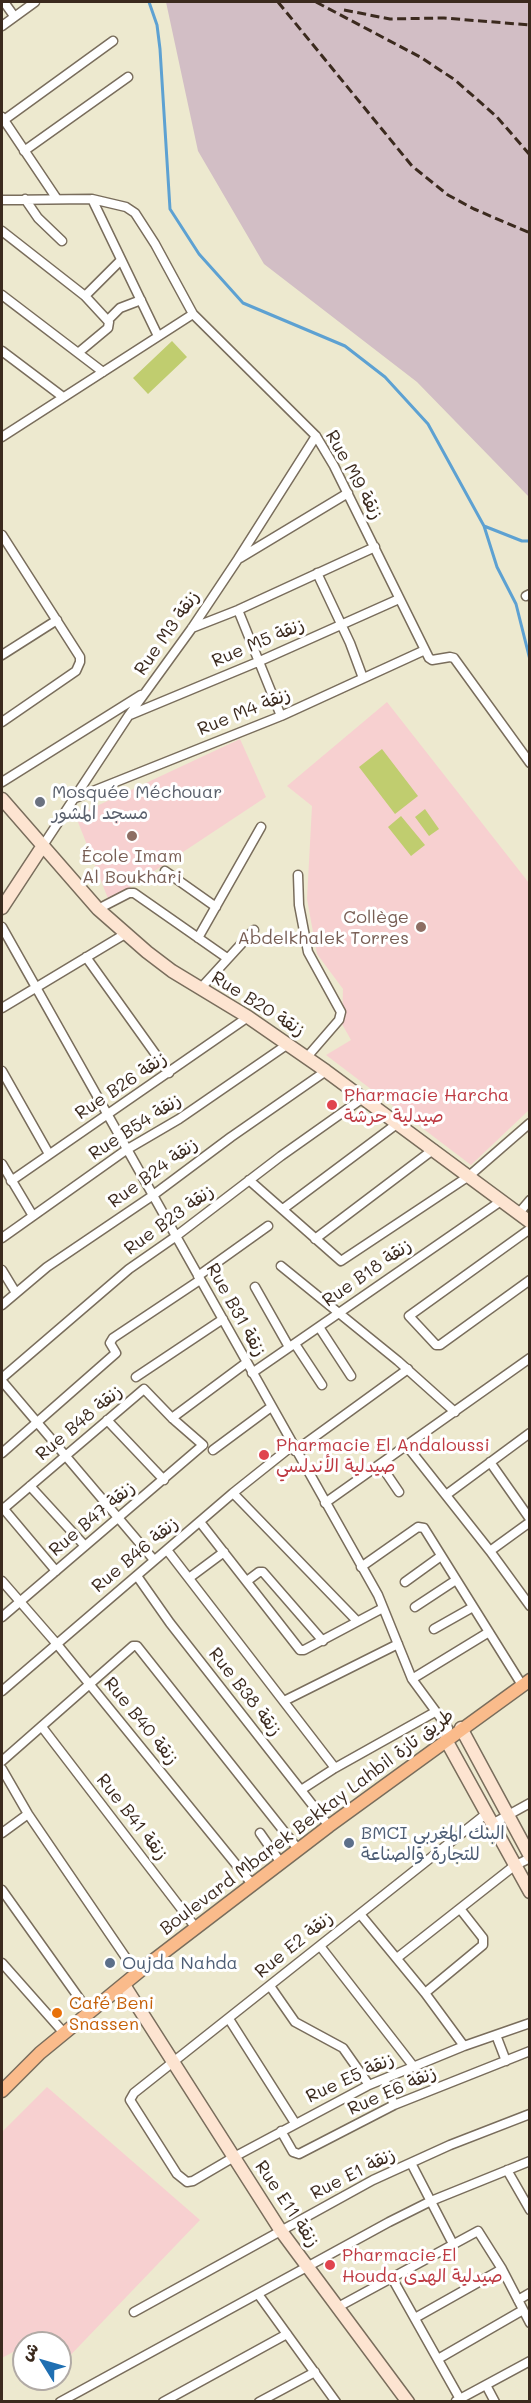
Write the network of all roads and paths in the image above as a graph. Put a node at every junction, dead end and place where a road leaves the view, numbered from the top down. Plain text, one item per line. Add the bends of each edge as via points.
1 (4, 2) edge
2 (35, 2) edge
3 (14, 16) junction
4 (2, 26) edge
5 (113, 41) dead end
6 (128, 77) dead end
7 (3, 118) edge
8 (24, 151) junction
9 (25, 199) junction
10 (57, 199) junction
11 (92, 199) junction
12 (2, 200) edge
13 (2, 231) edge
14 (62, 241) dead end
15 (121, 260) junction
16 (2, 295) edge
17 (85, 296) junction
18 (141, 300) junction
19 (193, 314) junction
20 (108, 320) junction
21 (158, 336) junction
22 (2, 351) edge
23 (78, 353) junction
24 (103, 372) junction
25 (63, 397) junction
26 (3, 434) edge
27 (316, 436) junction
28 (348, 493) junction
29 (2, 535) edge
30 (375, 547) junction
31 (238, 559) junction
32 (317, 573) junction
33 (399, 599) junction
34 (238, 610) junction
35 (57, 620) junction
36 (341, 625) junction
37 (192, 628) junction
38 (424, 650) junction
39 (2, 652) edge
40 (260, 661) junction
41 (363, 678) junction
42 (146, 692) junction
43 (129, 715) junction
44 (281, 716) junction
45 (2, 722) edge
46 (530, 763) edge
47 (2, 782) edge
48 (2, 799) edge
49 (73, 799) junction
50 (261, 827) dead end
51 (42, 847) junction
52 (165, 871) dead end
53 (298, 875) dead end
54 (216, 907) junction
55 (2, 908) edge
56 (98, 909) junction
57 (2, 927) edge
58 (254, 930) dead end
59 (125, 933) junction
60 (198, 938) junction
61 (86, 957) junction
62 (227, 958) junction
63 (34, 989) junction
64 (200, 989) junction
65 (2, 1008) edge
66 (248, 1017) junction
67 (288, 1044) junction
68 (307, 1058) junction
69 (2, 1071) edge
70 (326, 1071) junction
71 (169, 1072) junction
72 (363, 1098) junction
73 (107, 1115) junction
74 (398, 1123) junction
75 (530, 1124) edge
76 (434, 1149) junction
77 (126, 1150) junction
78 (50, 1154) junction
79 (2, 1164) edge
80 (469, 1176) junction
81 (11, 1180) junction
82 (249, 1180) junction
83 (152, 1197) junction
84 (530, 1200) edge
85 (501, 1201) junction
86 (283, 1209) junction
87 (518, 1214) junction
88 (33, 1216) junction
89 (530, 1222) edge
90 (268, 1226) dead end
91 (530, 1229) edge
92 (175, 1237) junction
93 (2, 1238) edge
94 (315, 1239) junction
95 (281, 1266) dead end
96 (2, 1270) edge
97 (199, 1278) junction
98 (530, 1280) edge
99 (255, 1287) dead end
100 (16, 1293) junction
101 (2, 1305) edge
102 (340, 1312) junction
103 (223, 1319) junction
104 (319, 1327) junction
105 (292, 1346) junction
106 (530, 1358) edge
107 (246, 1363) junction
108 (408, 1369) junction
109 (252, 1373) junction
110 (351, 1376) dead end
111 (136, 1377) dead end
112 (2, 1379) edge
113 (322, 1385) dead end
114 (271, 1407) junction
115 (455, 1412) junction
116 (172, 1418) junction
117 (107, 1420) junction
118 (37, 1422) junction
119 (530, 1433) edge
120 (203, 1445) joint
121 (407, 1446) junction
122 (294, 1448) junction
123 (213, 1450) dead end
124 (2, 1453) edge
125 (65, 1457) junction
126 (490, 1462) junction
127 (380, 1464) junction
128 (164, 1480) junction
129 (30, 1486) junction
130 (399, 1492) dead end
131 (233, 1493) junction
132 (446, 1495) junction
133 (325, 1503) junction
134 (2, 1509) edge
135 (119, 1517) junction
136 (530, 1521) edge
137 (200, 1522) junction
138 (85, 1546) junction
139 (167, 1550) junction
140 (490, 1551) junction
141 (224, 1552) junction
142 (441, 1556) junction
143 (154, 1560) junction
144 (361, 1567) junction
145 (56, 1571) junction
146 (137, 1576) junction
147 (189, 1578) junction
148 (456, 1580) junction
149 (2, 1581) edge
150 (247, 1581) junction
151 (405, 1582) dead end
152 (19, 1602) junction
153 (530, 1606) edge
154 (415, 1607) dead end
155 (473, 1607) junction
156 (383, 1608) junction
157 (2, 1617) edge
158 (357, 1621) junction
159 (434, 1629) dead end
160 (489, 1632) junction
161 (323, 1641) junction
162 (56, 1643) junction
163 (398, 1644) junction
164 (412, 1679) junction
165 (526, 1683) edge
166 (90, 1685) junction
167 (2, 1691) edge
168 (284, 1701) junction
169 (435, 1712) junction
170 (42, 1727) junction
171 (461, 1728) junction
172 (447, 1734) junction
173 (2, 1761) edge
174 (335, 1768) junction
175 (2, 1769) edge
176 (301, 1790) junction
177 (530, 1803) edge
178 (28, 1814) junction
179 (508, 1816) junction
180 (489, 1819) junction
181 (329, 1826) junction
182 (2, 1833) edge
183 (260, 1833) dead end
184 (298, 1849) junction
185 (530, 1857) edge
186 (281, 1863) junction
187 (514, 1866) junction
188 (252, 1884) junction
189 (2, 1890) edge
190 (530, 1892) edge
191 (461, 1910) junction
192 (360, 1914) junction
193 (196, 1928) junction
194 (320, 1946) junction
195 (397, 1958) junction
196 (2, 1966) edge
197 (137, 1974) junction
198 (124, 1984) junction
199 (270, 1986) junction
200 (425, 1993) junction
201 (89, 2012) junction
202 (228, 2019) junction
203 (530, 2023) edge
204 (63, 2033) junction
205 (496, 2035) junction
206 (464, 2046) junction
207 (530, 2051) edge
208 (506, 2061) junction
209 (173, 2063) junction
210 (414, 2067) junction
211 (384, 2079) junction
212 (369, 2085) junction
213 (2, 2091) edge
214 (394, 2105) junction
215 (530, 2114) edge
216 (295, 2123) junction
217 (281, 2131) junction
218 (234, 2157) junction
219 (530, 2161) edge
220 (411, 2163) junction
221 (507, 2170) junction
222 (193, 2181) joint
223 (430, 2200) junction
224 (530, 2210) edge
225 (281, 2231) junction
226 (453, 2244) junction
227 (308, 2266) junction
228 (502, 2269) junction
229 (392, 2278) junction
230 (530, 2293) edge
231 (258, 2294) junction
232 (518, 2300) junction
233 (338, 2307) junction
234 (523, 2310) junction
235 (134, 2312) dead end
236 (415, 2318) junction
237 (530, 2323) edge
238 (287, 2334) junction
239 (438, 2359) junction
240 (530, 2361) edge
241 (315, 2372) junction
242 (486, 2385) junction
243 (458, 2400) edge
244 (60, 2402) edge
245 (163, 2402) edge
246 (259, 2402) edge
247 (336, 2402) edge
248 (408, 2402) edge
249 (495, 2402) edge

1 - 3 street
2 - 3 street
3 - 4 street
5 - 7 street
6 - 8 street
7 - 8 street
8 - 10 street
9 - 10 street, Rue M9 زنقة
9 - 12 street, Rue M9 زنقة
9 - 14 street
10 - 11 street, Rue M9 زنقة
11 - 15 street
11 - 19 street, Rue M9 زنقة via 126,207 142,221
13 - 17 street
15 - 17 street
15 - 18 street
16 - 23 street
17 - 20 street
18 - 20 street via 120,308
18 - 21 street
19 - 21 street
19 - 27 street, Rue M9 زنقة
20 - 23 street via 108,328
21 - 24 street
22 - 25 street
23 - 24 street
24 - 25 street
25 - 26 street
27 - 28 street, Rue M9 زنقة
27 - 31 street, Rue M3 زنقة
28 - 30 street, Rue M9 زنقة
28 - 31 street
29 - 35 street
30 - 32 street
30 - 33 street, Rue M9 زنقة
31 - 37 street, Rue M3 زنقة
32 - 34 street
32 - 36 street
33 - 36 street, Rue M5 زنقة
33 - 38 street, Rue M9 زنقة
34 - 37 street
34 - 40 street
35 - 39 street
35 - 45 street via 80,657 79,666
36 - 40 street, Rue M5 زنقة
36 - 41 street
37 - 42 street, Rue M3 زنقة
38 - 41 street, Rue M4 زنقة
38 - 46 street via 431,660 453,658
40 - 43 street, Rue M5 زنقة
40 - 44 street
41 - 44 street, Rue M4 زنقة
42 - 43 street, Rue M3 زنقة
42 - 47 street
43 - 49 street, Rue M3 زنقة
44 - 49 street, Rue M4 زنقة
48 - 51 street, Rue B20 زنقة
49 - 51 street, Rue M3 زنقة
50 - 54 street
51 - 55 street
51 - 56 street, Rue B20 زنقة
52 - 54 street
53 - 68 street via 308,952 341,1012 339,1020
54 - 60 street
56 - 59 street, Rue B20 زنقة
56 - 60 street via 134,893
57 - 63 street, Rue B31 زنقة
58 - 62 street
59 - 61 street
59 - 64 street, Rue B20 زنقة
60 - 62 street
61 - 63 street
61 - 71 street
62 - 64 street
63 - 65 street
63 - 73 street, Rue B31 زنقة
64 - 66 street, Rue B20 زنقة
66 - 67 street, Rue B20 زنقة
66 - 71 street, Rue B26 زنقة
67 - 68 street, Rue B20 زنقة
67 - 77 street, Rue B54 زنقة via 179,1119
68 - 70 street, Rue B20 زنقة
69 - 78 street
70 - 72 street, Rue B20 زنقة
70 - 83 street, Rue B24 زنقة
71 - 73 street, Rue B26 زنقة
72 - 74 street, Rue B20 زنقة
72 - 82 street, Rue B23 زنقة
73 - 77 street, Rue B31 زنقة
73 - 78 street, Rue B26 زنقة
74 - 76 street, Rue B20 زنقة
74 - 86 street
75 - 80 street
76 - 80 street, Rue B20 زنقة
76 - 94 street
77 - 83 street, Rue B31 زنقة
77 - 88 street, Rue B54 زنقة
78 - 81 street, Rue B26 زنقة
79 - 81 street
80 - 85 street, Rue B20 زنقة
80 - 94 street via 343,1261
81 - 88 street
82 - 86 street
82 - 92 street, Rue B23 زنقة
83 - 92 street, Rue B31 زنقة
83 - 100 street, Rue B24 زنقة via 56,1261
84 - 87 street
85 - 87 street, Rue B20 زنقة
85 - 102 street, Rue B18 زنقة
86 - 94 street
87 - 89 street, Rue B20 زنقة
88 - 93 street, Rue B54 زنقة
90 - 97 street
91 - 98 street via 409,1316 440,1345
92 - 97 street, Rue B31 زنقة
92 - 112 street, Rue B23 زنقة via 122,1275
95 - 102 street
96 - 100 street
97 - 103 street, Rue B31 زنقة
97 - 118 street via 113,1338 110,1343 116,1353
99 - 105 street
100 - 101 street, Rue B24 زنقة
102 - 104 street, Rue B18 زنقة
102 - 108 street
103 - 107 street, Rue B31 زنقة
103 - 111 street
104 - 105 street, Rue B18 زنقة
104 - 110 street
105 - 109 street, Rue B18 زنقة
105 - 113 street
106 - 115 street
107 - 109 street, Rue B31 زنقة
107 - 116 street
108 - 115 street
108 - 122 street, Rue B46 زنقة
109 - 114 street, Rue B31 زنقة
112 - 118 street
114 - 122 street, Rue B31 زنقة
114 - 123 street
115 - 121 street
116 - 117 street, Rue B48 زنقة via 144,1389
116 - 120 street, Rue B48 زنقة
117 - 125 street, Rue B48 زنقة
117 - 128 street
118 - 124 street
118 - 125 street
119 - 126 street
120 - 128 street, Rue B47 زنقة
121 - 127 street
121 - 132 street
122 - 131 street, Rue B46 زنقة
122 - 133 street, Rue B31 زنقة
125 - 129 street, Rue B48 زنقة
125 - 135 street
126 - 132 street
126 - 136 street
127 - 130 street
127 - 133 street
128 - 135 street, Rue B47 زنقة
129 - 134 street, Rue B48 زنقة
129 - 138 street
131 - 137 street, Rue B46 زنقة
131 - 158 street
132 - 140 street
133 - 144 street, Rue B31 زنقة
134 - 145 street
135 - 138 street, Rue B47 زنقة
135 - 143 street
136 - 140 street
137 - 139 street, Rue B46 زنقة
137 - 141 street
138 - 145 street, Rue B47 زنقة
139 - 143 street, Rue B46 زنقة
139 - 147 street
140 - 153 street
141 - 147 street
141 - 150 street
142 - 144 street via 424,1528 418,1527
142 - 148 street
142 - 151 street
143 - 146 street, Rue B46 زنقة
144 - 156 street, Rue B31 زنقة
145 - 152 street, Rue B47 زنقة
146 - 162 street, Rue B46 زنقة
146 - 176 street, Rue B38 زنقة
147 - 168 street
148 - 154 street
148 - 155 street
149 - 152 street, Rue B40 زنقة
150 - 161 street via 263,1572
150 - 161 street via 298,1648 304,1650
152 - 157 street, Rue B47 زنقة
152 - 162 street, Rue B40 زنقة
155 - 159 street
155 - 160 street
156 - 158 street
156 - 163 street, Rue B31 زنقة
158 - 161 street
160 - 164 street
160 - 165 street
162 - 166 street, Rue B40 زنقة
162 - 167 street, Rue B46 زنقة
163 - 164 street, Rue B31 زنقة
163 - 168 street
164 - 169 street, Rue B31 زنقة
165 - 171 main road, Boulevard Mbarek Bekkay Lahbil طريق تازة
166 - 170 street
166 - 184 street via 137,1646
166 - 188 street, Rue B40 زنقة
168 - 174 street
169 - 172 street, Rue B31 زنقة
169 - 174 street
170 - 173 street
170 - 193 street, Rue B41 زنقة
171 - 172 main road, Boulevard Mbarek Bekkay Lahbil طريق تازة
171 - 179 street
172 - 180 street
172 - 181 main road, Boulevard Mbarek Bekkay Lahbil طريق تازة
174 - 176 street
175 - 178 street
176 - 181 street, Rue B38 زنقة
177 - 179 street
178 - 182 street
178 - 197 street
179 - 180 street
179 - 185 street
180 - 187 street
180 - 192 street, Rue E2 زنقة
181 - 184 main road, Boulevard Mbarek Bekkay Lahbil طريق تازة
183 - 186 street
184 - 186 main road, Boulevard Mbarek Bekkay Lahbil طريق تازة
185 - 187 street
186 - 188 main road, Boulevard Mbarek Bekkay Lahbil طريق تازة
187 - 190 street
187 - 191 street
188 - 193 main road, Boulevard Mbarek Bekkay Lahbil طريق تازة
189 - 201 street
191 - 195 street
191 - 200 street via 483,1938 483,1946
192 - 194 street, Rue E2 زنقة
192 - 195 street
193 - 197 main road, Boulevard Mbarek Bekkay Lahbil طريق تازة
194 - 199 street, Rue E2 زنقة
194 - 210 street
195 - 200 street
196 - 204 street
197 - 198 main road, Boulevard Mbarek Bekkay Lahbil طريق تازة
198 - 201 main road, Boulevard Mbarek Bekkay Lahbil طريق تازة
198 - 209 street, Rue E11 زنقة
199 - 202 street, Rue E2 زنقة
199 - 212 street via 299,2025 343,2048
200 - 206 street
201 - 204 main road, Boulevard Mbarek Bekkay Lahbil طريق تازة
202 - 209 street, Rue E2 زنقة
202 - 216 street
203 - 205 street, Rue E5 زنقة
204 - 213 main road, Boulevard Mbarek Bekkay Lahbil طريق تازة
205 - 206 street, Rue E5 زنقة
205 - 208 street
206 - 210 street, Rue E5 زنقة
207 - 208 street, Rue E6 زنقة
208 - 214 street, Rue E6 زنقة
209 - 218 street, Rue E11 زنقة
209 - 222 street, Rue E2 زنقة via 130,2100 177,2174 187,2182
210 - 211 street, Rue E5 زنقة
211 - 212 street, Rue E5 زنقة
211 - 214 street
212 - 216 street, Rue E5 زنقة
214 - 217 street, Rue E6 زنقة via 297,2154
215 - 220 street, Rue E1 زنقة
216 - 217 street, Rue E5 زنقة
217 - 218 street, Rue E5 زنقة
218 - 222 street, Rue E5 زنقة
218 - 225 street, Rue E11 زنقة
219 - 221 street, Rue E11 زنقة
220 - 223 street
220 - 225 street, Rue E1 زنقة
221 - 223 street, Rue E11 زنقة
221 - 224 street
223 - 226 street
223 - 227 street, Rue E11 زنقة
225 - 227 street, Rue E11 زنقة
225 - 235 street, Rue E1 زنقة
226 - 228 street via 478,2231
226 - 229 street
227 - 231 street
227 - 233 street
228 - 232 street
228 - 236 street
229 - 233 street
229 - 236 street
230 - 232 street
231 - 238 street
231 - 244 street
232 - 234 street
233 - 248 street
234 - 237 street
234 - 239 street
236 - 239 street
238 - 241 street
238 - 245 street
239 - 243 street
240 - 242 street
241 - 246 street
241 - 247 street
242 - 243 street
242 - 249 street

